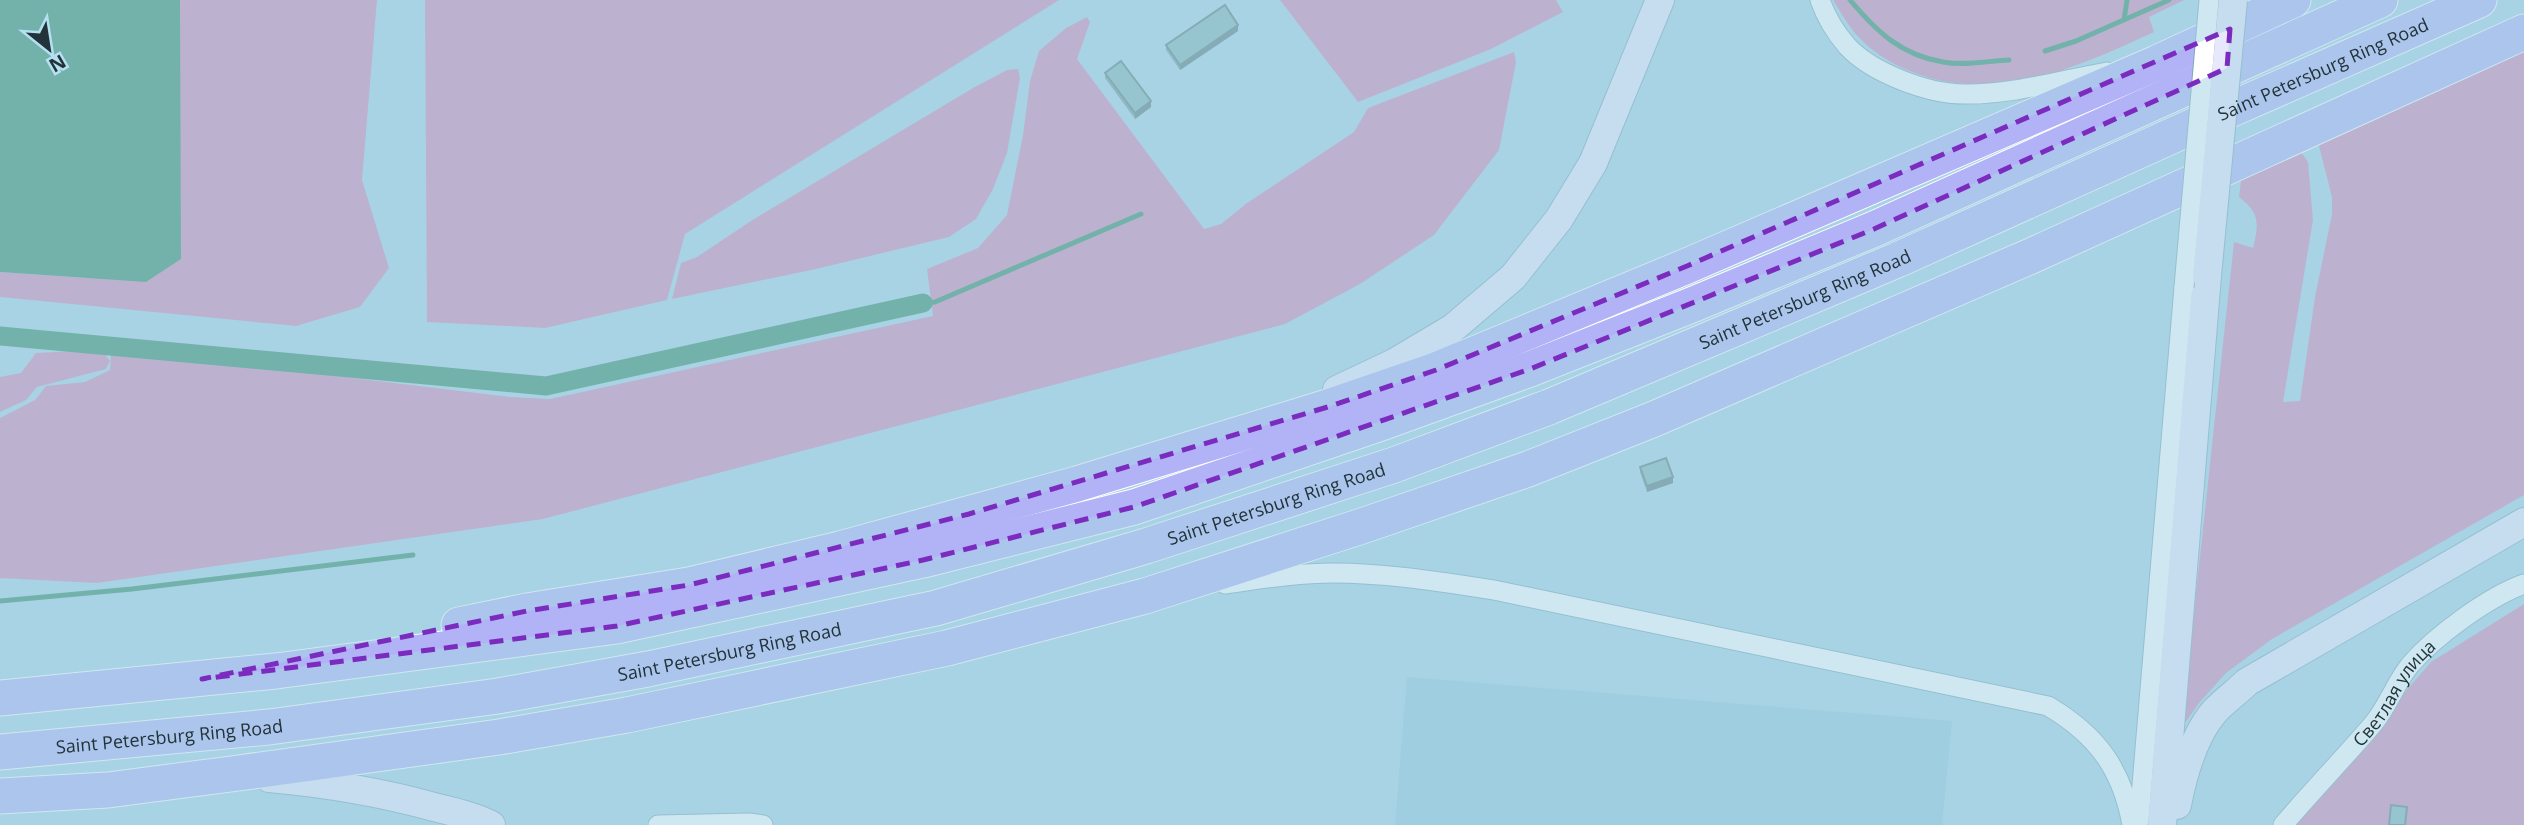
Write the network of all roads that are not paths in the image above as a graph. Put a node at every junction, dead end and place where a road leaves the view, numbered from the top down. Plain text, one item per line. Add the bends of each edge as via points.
1 (1660, 0) edge
2 (1820, 0) edge
3 (2209, 0) edge
4 (2233, 0) edge
5 (2293, 0) edge
6 (2380, 0) edge
7 (2479, 0) edge
8 (2524, 32) edge
9 (2157, 62) junction
10 (2196, 282) junction
11 (1230, 438) junction
12 (2524, 522) edge
13 (2524, 584) edge
14 (1145, 596) junction
15 (202, 679) junction
16 (0, 698) edge
17 (0, 752) edge
18 (231, 774) junction
19 (0, 796) edge
20 (693, 823) edge
21 (491, 825) edge
22 (658, 825) edge
23 (763, 825) edge
24 (2132, 825) edge
25 (2138, 825) edge
26 (2162, 825) edge
27 (2173, 825) edge
28 (2283, 825) edge

1 - 11 main road via 1592,163 1559,219 1513,277 1453,328 1394,363
2 - 9 street via 1827,19 1848,47 1877,68 1931,89 1964,94 2008,90
3 - 10 street, bridge
4 - 10 main road, bridge
5 - 9 highway
6 - 15 highway via 1874,229 1694,304 1530,369 1135,507 923,561 617,626
7 - 17 highway, Saint Petersburg Ring Road via 1897,260 1549,407 1394,465 1146,546 936,608 498,696 269,727
8 - 14 highway via 2031,256 1654,419 1413,509
9 - 11 highway via 1436,370
10 - 25 street
10 - 26 main road
11 - 15 highway via 969,514 689,586 527,611
12 - 27 main road via 2247,682 2214,713 2195,744 2180,785
13 - 28 street, Светлая улица via 2463,619 2420,654 2374,722
14 - 18 highway via 947,648 653,710 499,737
14 - 24 street via 1290,575 1332,573 1426,580 1494,590 2048,706 2072,720 2107,758 2127,795
15 - 16 highway
18 - 19 highway via 108,790
18 - 21 main road via 349,788 410,800
20 - 22 street
20 - 23 street

